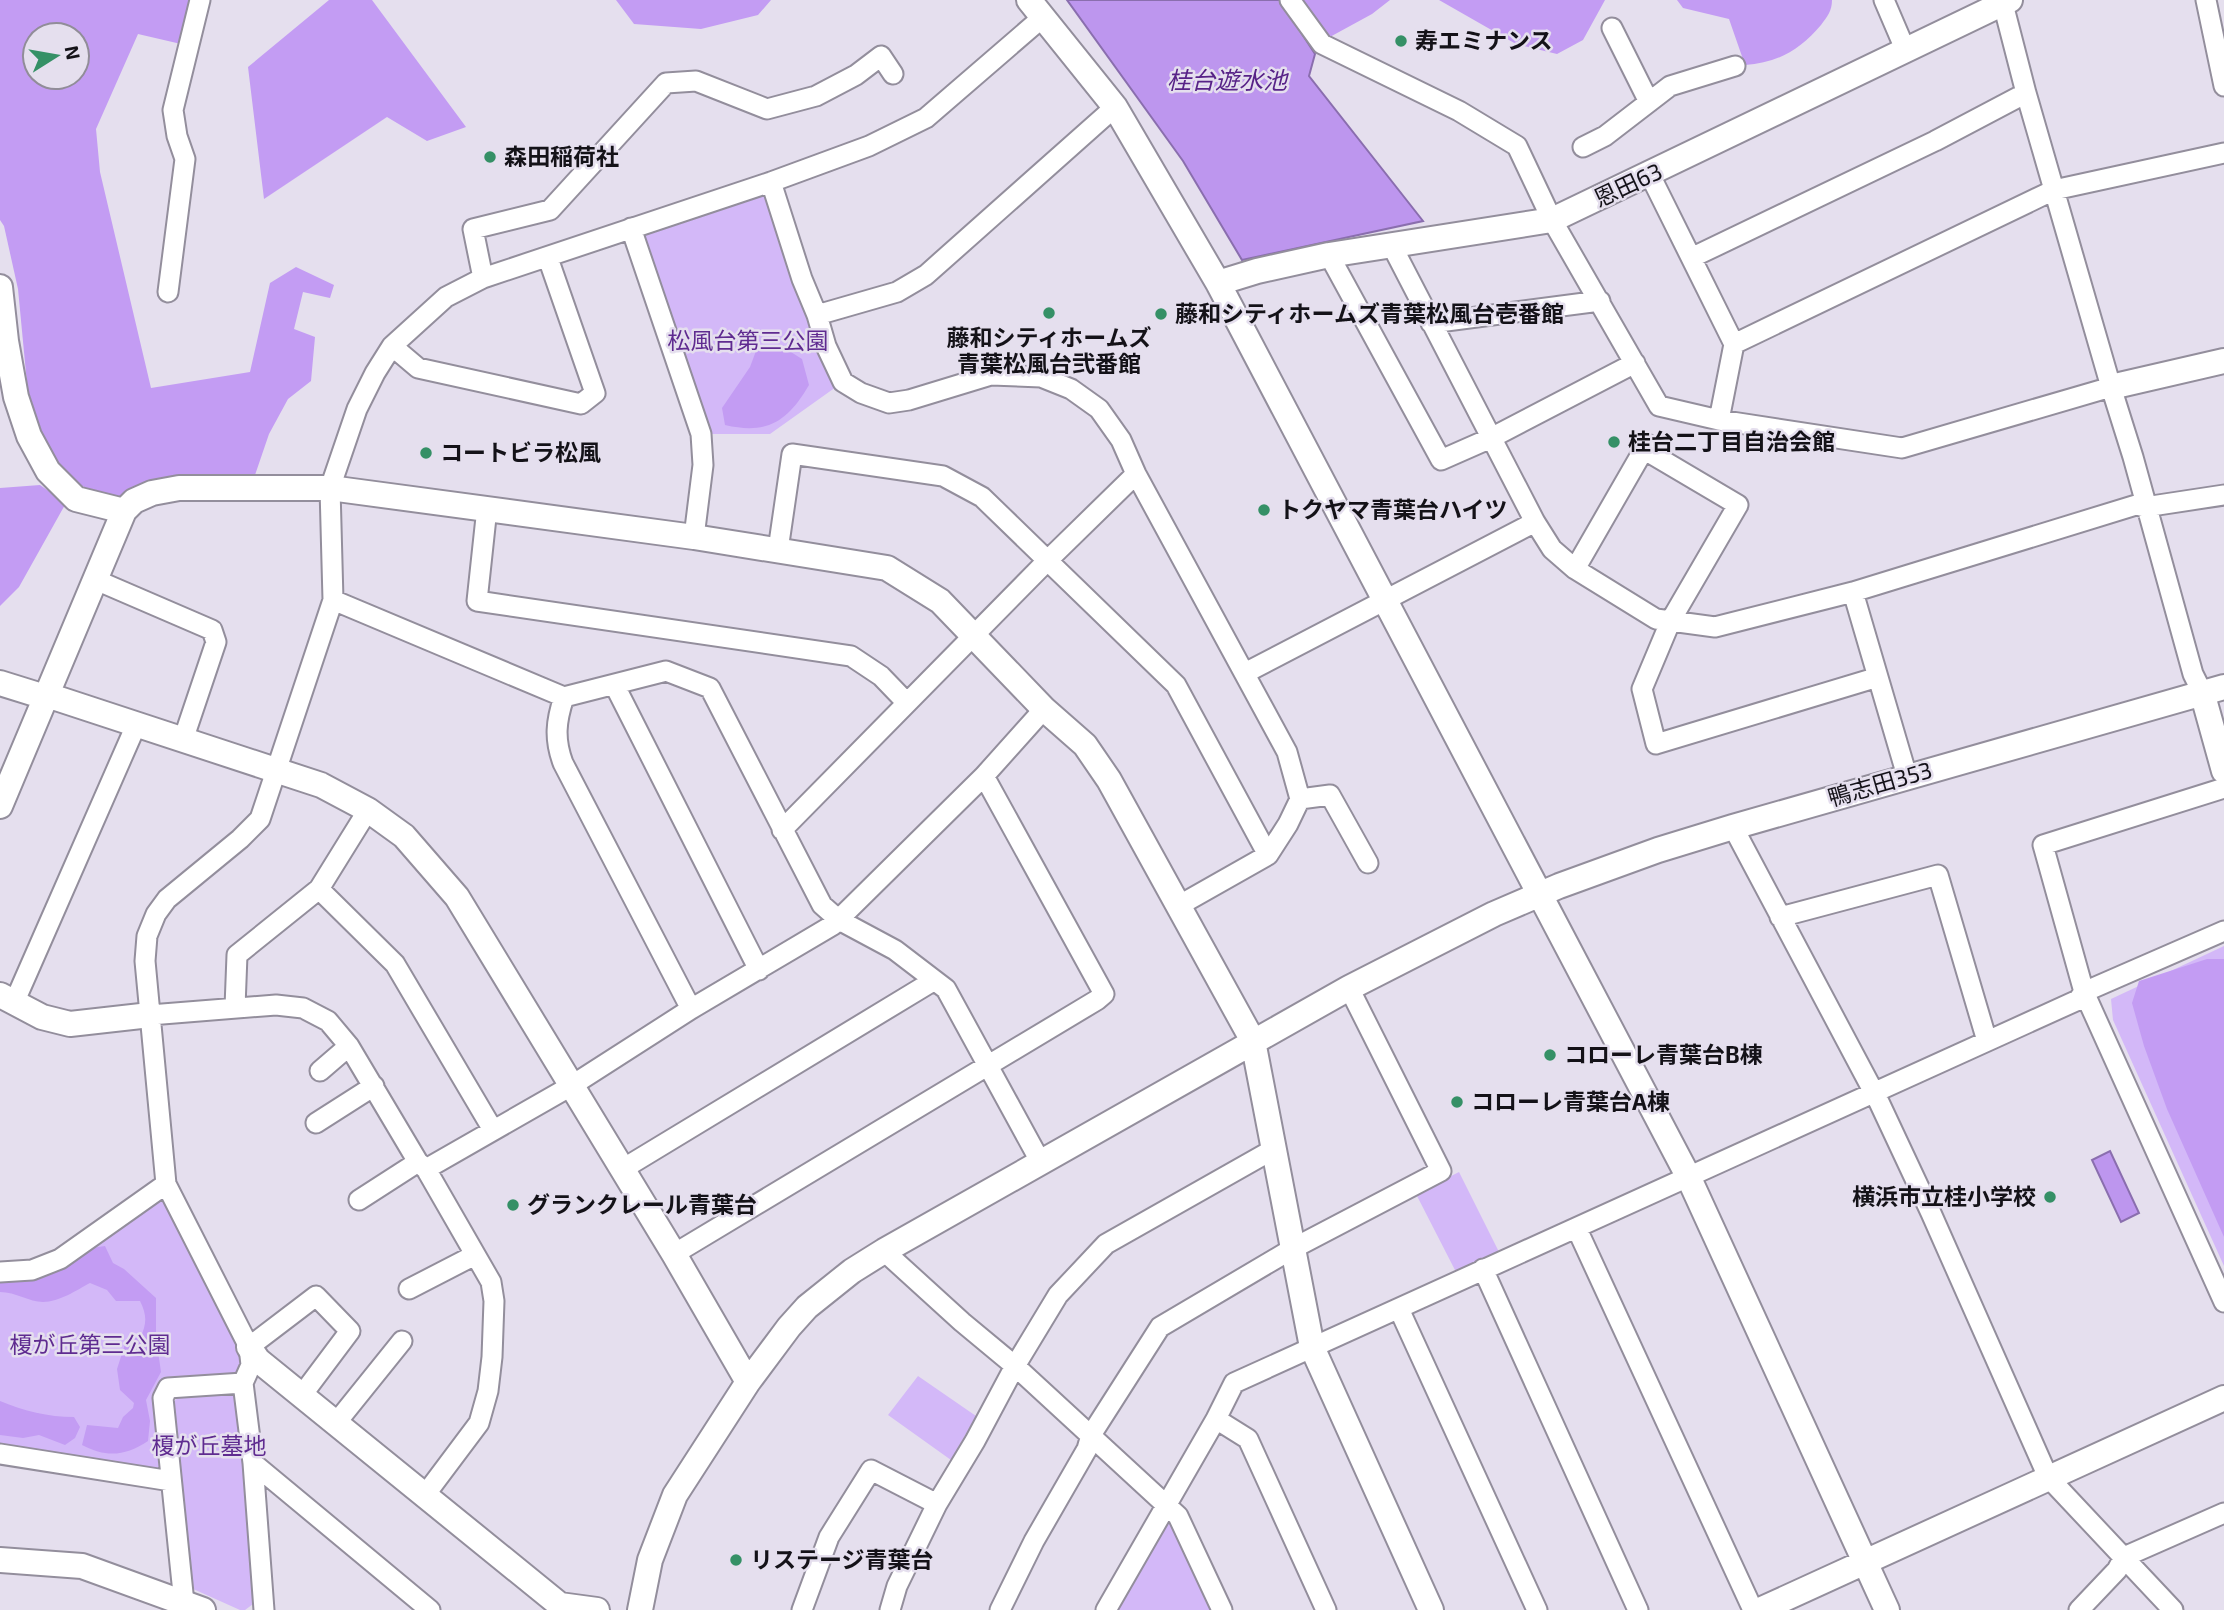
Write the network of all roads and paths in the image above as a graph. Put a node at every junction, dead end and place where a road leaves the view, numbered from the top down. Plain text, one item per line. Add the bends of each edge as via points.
1 (200, 0) edge
2 (1290, 0) edge
3 (1884, 0) edge
4 (2206, 0) edge
5 (2005, 1) edge
6 (1036, 8) edge
7 (1612, 28) dead end
8 (1905, 49) junction
9 (1735, 66) dead end
10 (893, 74) dead end
11 (2224, 86) edge
12 (2026, 93) junction
13 (1649, 102) junction
14 (1115, 107) junction
15 (1583, 147) dead end
16 (2224, 153) edge
17 (1650, 174) junction
18 (771, 182) junction
19 (2054, 190) junction
20 (1552, 220) junction
21 (631, 228) junction
22 (1392, 246) junction
23 (1329, 255) junction
24 (548, 257) junction
25 (1693, 257) junction
26 (483, 278) junction
27 (1218, 284) junction
28 (0, 289) edge
29 (168, 292) dead end
30 (1600, 301) junction
31 (817, 315) junction
32 (1431, 323) junction
33 (1734, 344) junction
34 (392, 346) junction
35 (2224, 361) edge
36 (1635, 363) junction
37 (2111, 387) junction
38 (1719, 420) junction
39 (1491, 438) junction
40 (1136, 474) junction
41 (330, 488) junction
42 (2224, 495) edge
43 (2145, 507) junction
44 (487, 508) junction
45 (124, 511) junction
46 (1535, 522) junction
47 (694, 537) junction
48 (778, 550) junction
49 (1048, 560) junction
50 (1575, 569) junction
51 (96, 580) junction
52 (1853, 592) junction
53 (1385, 599) junction
54 (333, 600) junction
55 (1671, 620) junction
56 (973, 638) junction
57 (1245, 673) junction
58 (1878, 677) junction
59 (0, 682) edge
60 (615, 686) junction
61 (2213, 690) edge
62 (46, 697) junction
63 (564, 697) junction
64 (906, 703) junction
65 (1044, 709) junction
66 (137, 723) junction
67 (183, 740) junction
68 (277, 769) junction
69 (2224, 771) edge
70 (984, 776) junction
71 (1908, 776) junction
72 (2224, 788) edge
73 (1300, 799) junction
74 (0, 806) edge
75 (368, 810) junction
76 (1733, 827) junction
77 (782, 830) junction
78 (1268, 855) junction
79 (1368, 863) dead end
80 (318, 889) junction
81 (1540, 893) junction
82 (1178, 906) junction
83 (1780, 917) junction
84 (839, 920) junction
85 (2224, 931) edge
86 (759, 970) junction
87 (933, 981) junction
88 (1349, 988) junction
89 (2084, 992) junction
90 (7, 999) edge
91 (235, 1007) junction
92 (691, 1009) junction
93 (149, 1015) junction
94 (1253, 1041) junction
95 (1987, 1041) junction
96 (349, 1046) junction
97 (988, 1065) junction
98 (320, 1071) dead end
99 (374, 1086) junction
100 (571, 1086) junction
101 (1872, 1093) junction
102 (316, 1123) dead end
103 (493, 1130) junction
104 (1274, 1149) junction
105 (1040, 1161) junction
106 (422, 1165) junction
107 (621, 1170) junction
108 (1688, 1176) junction
109 (166, 1184) junction
110 (359, 1200) dead end
111 (1577, 1229) junction
112 (1292, 1249) junction
113 (884, 1251) junction
114 (674, 1254) junction
115 (475, 1255) junction
116 (1483, 1269) junction
117 (0, 1272) edge
118 (409, 1289) dead end
119 (2224, 1302) edge
120 (1399, 1309) junction
121 (402, 1341) dead end
122 (249, 1347) junction
123 (1312, 1347) junction
124 (1015, 1366) junction
125 (748, 1382) junction
126 (243, 1383) junction
127 (302, 1395) junction
128 (2224, 1398) edge
129 (1216, 1419) junction
130 (336, 1423) junction
131 (1091, 1436) junction
132 (0, 1454) edge
133 (253, 1463) junction
134 (2048, 1477) junction
135 (172, 1480) junction
136 (425, 1495) junction
137 (937, 1504) junction
138 (1166, 1505) junction
139 (2224, 1513) edge
140 (2124, 1557) junction
141 (0, 1560) edge
142 (1865, 1562) junction
143 (193, 1607) edge
144 (264, 1610) edge
145 (430, 1610) edge
146 (597, 1610) edge
147 (640, 1610) edge
148 (802, 1610) edge
149 (890, 1610) edge
150 (1000, 1610) edge
151 (1106, 1610) edge
152 (1222, 1610) edge
153 (1326, 1610) edge
154 (1431, 1610) edge
155 (1537, 1610) edge
156 (1638, 1610) edge
157 (1753, 1610) edge
158 (1760, 1610) edge
159 (1887, 1610) edge
160 (2079, 1610) edge
161 (2173, 1610) edge

1 - 29 street via 173,110 185,159
2 - 20 street via 1322,44 1459,111 1517,146
3 - 8 street
4 - 11 street
5 - 8 street, 恩田63 / 恩田63
5 - 12 street
6 - 14 street
6 - 18 street via 926,118 869,146
7 - 13 street
8 - 17 street, 恩田63 / 恩田63
9 - 13 street via 1670,86
10 - 26 street via 881,56 816,96 767,109 696,81 666,83 550,211 473,229
12 - 19 street
12 - 25 street
13 - 15 street
14 - 27 street
14 - 31 street via 926,275 897,292
16 - 19 street
17 - 20 street, 恩田63 / 恩田63
17 - 25 street
18 - 21 street
18 - 31 street
19 - 33 street
19 - 37 street
20 - 22 street, 恩田63 / 恩田63
20 - 30 street
21 - 24 street
21 - 47 street via 701,434 703,465
22 - 23 street, 恩田63 / 恩田63
22 - 32 street
23 - 27 street, 恩田63 / 恩田63
23 - 39 street via 1441,460
24 - 26 street
24 - 34 street via 595,393 581,404 418,369
25 - 33 street
26 - 34 street via 446,297
27 - 53 street
28 - 45 street via 16,397 29,436 48,471 76,499
30 - 32 street
30 - 36 street
31 - 40 street via 825,346 843,382 861,393 889,403 991,375 1041,377 1071,389 1099,410 1121,440
32 - 39 street
33 - 38 street
34 - 41 street via 357,409
35 - 37 street
36 - 38 street via 1662,412
36 - 39 street
37 - 38 street via 1902,448
37 - 43 street
39 - 46 street
40 - 49 street
40 - 57 street
41 - 44 street
41 - 45 street via 179,488 134,500
41 - 54 street
42 - 43 street
43 - 52 street via 2136,505
43 - 61 street via 2193,674
44 - 47 street
44 - 64 street via 477,601 851,656 881,676
45 - 51 street
46 - 50 street via 1552,549
46 - 53 street
47 - 48 street
48 - 49 street via 792,454 943,475 982,497
48 - 56 street via 887,568 940,601
49 - 56 street
49 - 78 street via 1176,685
50 - 55 street via 1656,619
50 - 55 street via 1646,447 1738,505
51 - 62 street
51 - 67 street via 212,630 216,642
52 - 55 street via 1715,627
52 - 58 street
53 - 57 street
53 - 81 street
54 - 63 street
54 - 68 street
55 - 58 street via 1642,689 1656,744
56 - 64 street
56 - 65 street
57 - 73 street via 1287,752
58 - 71 street
59 - 62 street
60 - 63 street
60 - 77 street via 666,671 710,688
60 - 86 street
61 - 69 street
61 - 71 street, 鴨志田353 / 鴨志田353
62 - 66 street
62 - 74 street
63 - 92 street via 556,718 556,743 563,763
64 - 77 street
65 - 70 street
65 - 82 street via 1085,745 1109,780
66 - 67 street
66 - 90 street
67 - 68 street
68 - 75 street
68 - 93 street via 260,819 167,899 156,914 147,936 145,961
70 - 84 street
70 - 97 street via 1104,994
71 - 76 street, 鴨志田353 / 鴨志田353
72 - 89 street via 2042,845
73 - 78 street
73 - 79 street via 1330,795
75 - 80 street
75 - 100 street via 404,836 457,897
76 - 81 street, 鴨志田353 / 鴨志田353
76 - 83 street
77 - 84 street via 822,905
78 - 82 street
80 - 91 street via 237,954
80 - 103 street via 396,964
81 - 88 street, 鴨志田353
81 - 108 street
82 - 94 street
83 - 95 street via 1938,875
83 - 101 street
84 - 86 street
84 - 87 street via 895,950
85 - 89 street
86 - 92 street
87 - 97 street via 946,989
87 - 107 street
88 - 94 street, 鴨志田353
88 - 112 street via 1441,1171
89 - 95 street via 2078,1000
89 - 119 street
90 - 93 street via 42,1017 70,1024
91 - 93 street
91 - 96 street via 303,1008 328,1021
92 - 100 street
93 - 109 street
94 - 104 street
94 - 105 street, 鴨志田353
95 - 101 street
96 - 98 street
96 - 99 street
97 - 105 street
97 - 114 street
99 - 102 street
99 - 106 street
100 - 103 street
100 - 107 street
101 - 108 street
101 - 134 street via 1931,1213
103 - 106 street
104 - 112 street
104 - 124 street via 1106,1244 1058,1295
105 - 113 street, 鴨志田353
106 - 110 street
106 - 115 street
107 - 114 street
108 - 111 street
108 - 142 street
109 - 117 street via 60,1259 32,1269
109 - 122 street
111 - 116 street
111 - 157 street
112 - 123 street
112 - 131 street via 1160,1327
113 - 124 street
113 - 125 street, 鴨志田353 via 807,1307
114 - 125 street
115 - 118 street
115 - 136 street via 491,1282 494,1301 488,1391 479,1423
116 - 120 street
116 - 156 street
120 - 123 street
120 - 155 street
121 - 130 street
122 - 126 street via 251,1365
122 - 127 street via 258,1360
122 - 127 street via 316,1296 350,1331
123 - 129 street via 1234,1383
123 - 154 street
124 - 131 street
124 - 137 street
125 - 147 street, 鴨志田353 via 675,1495 650,1560
126 - 133 street
126 - 135 street via 168,1388 163,1398
127 - 130 street
128 - 134 street
129 - 138 street
129 - 153 street via 1248,1440
130 - 136 street
131 - 138 street
131 - 150 street
132 - 135 street
133 - 144 street
133 - 145 street
134 - 140 street
134 - 142 street
135 - 143 street
136 - 146 street via 561,1605
137 - 148 street via 871,1470 829,1537
137 - 149 street
138 - 151 street
138 - 152 street via 1178,1516
139 - 140 street
140 - 160 street
140 - 161 street
141 - 143 street via 82,1566
142 - 158 street
142 - 159 street

